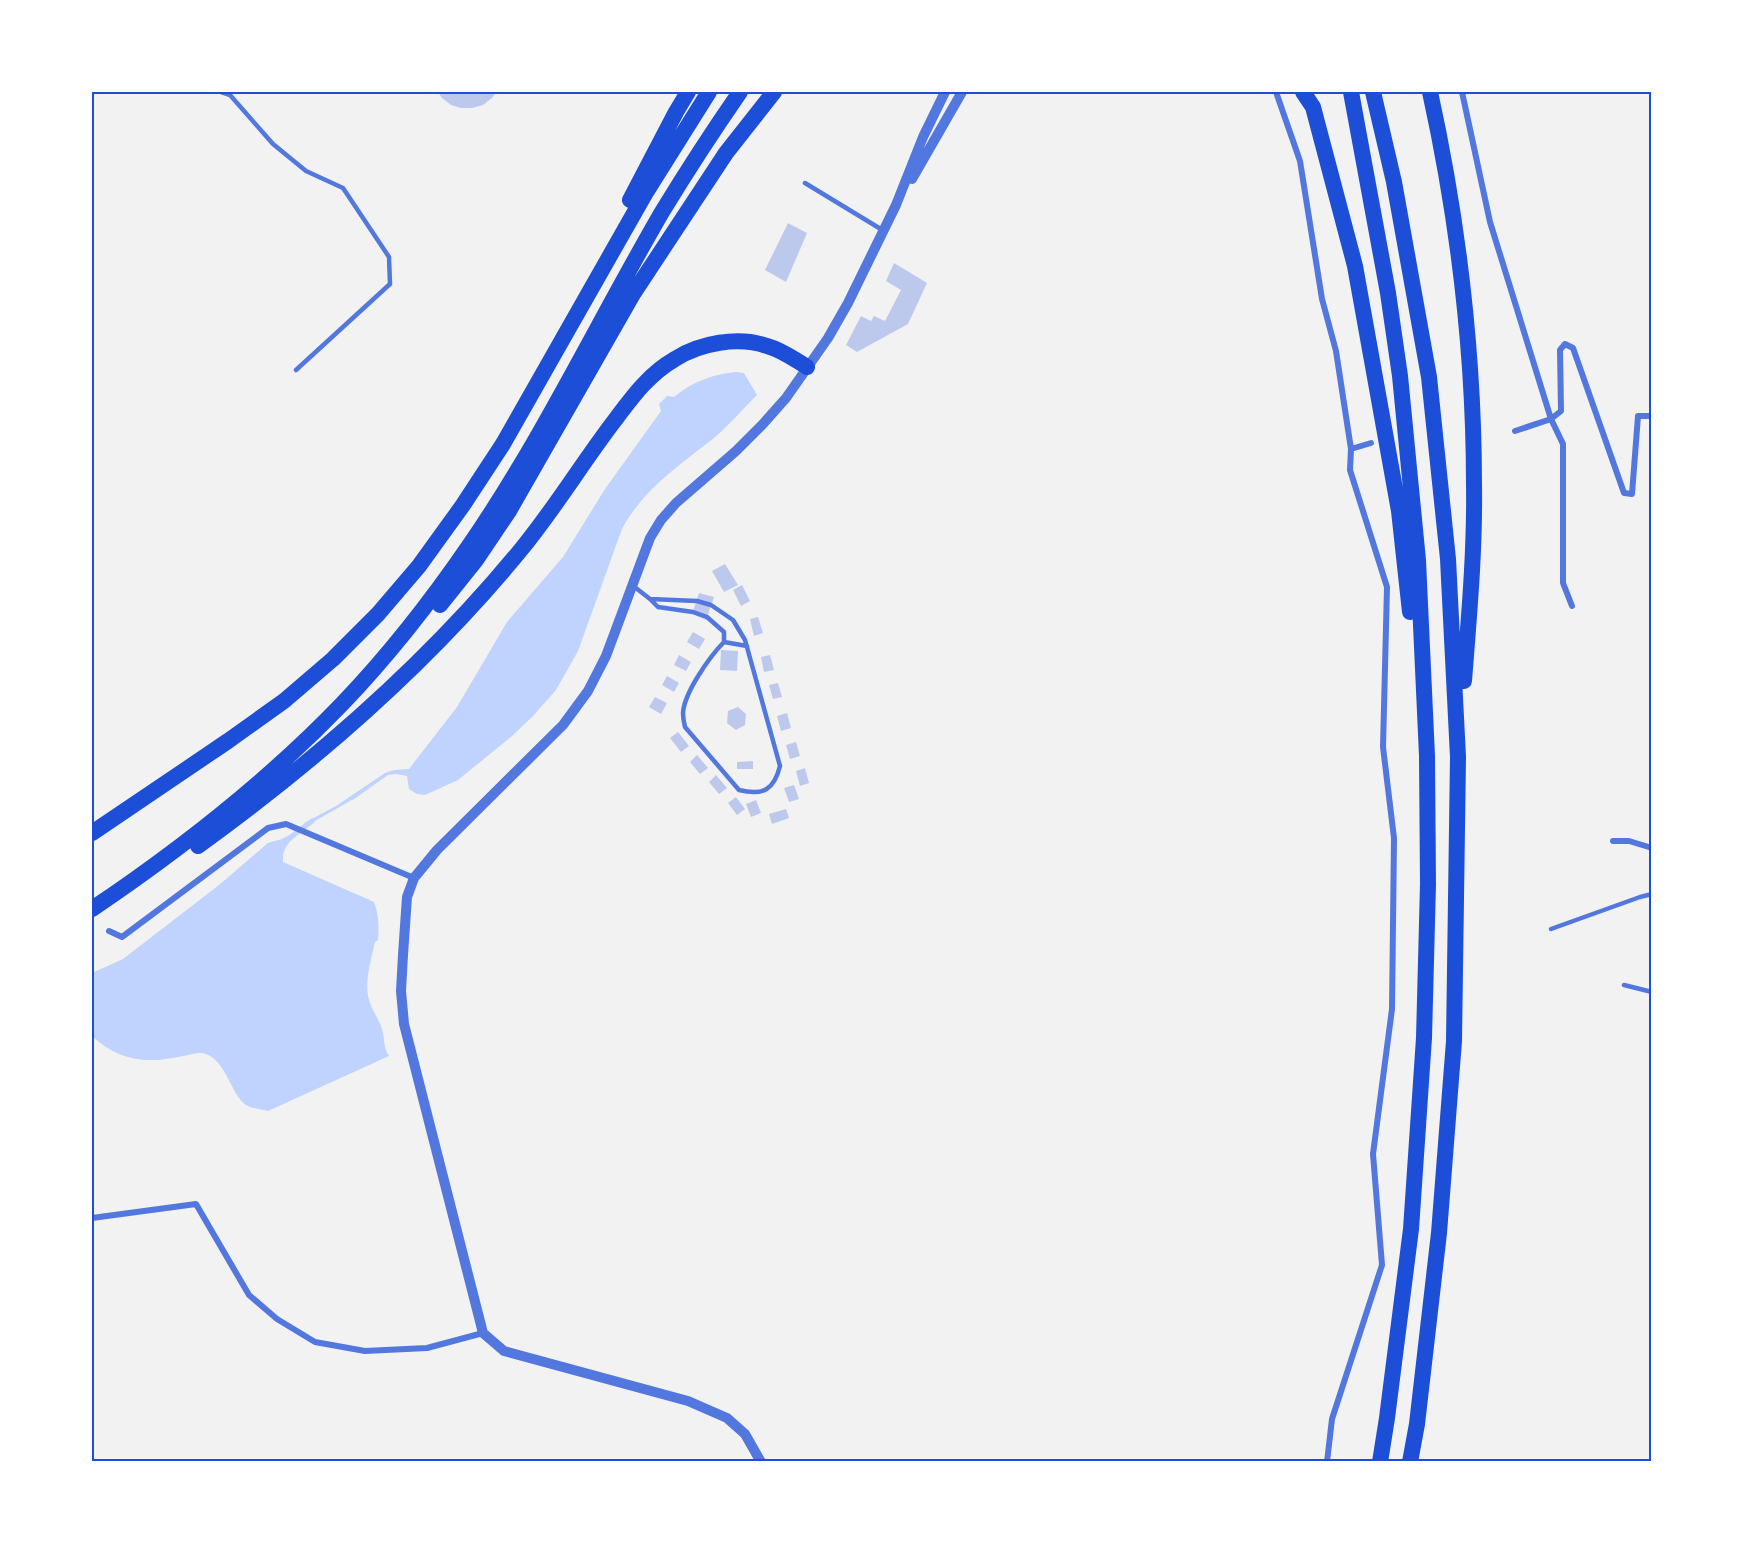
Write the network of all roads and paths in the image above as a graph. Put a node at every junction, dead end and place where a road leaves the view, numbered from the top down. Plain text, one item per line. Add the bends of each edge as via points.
1 (221, 92) edge
2 (688, 92) edge
3 (709, 92) edge
4 (740, 92) edge
5 (774, 92) edge
6 (945, 92) edge
7 (962, 92) edge
8 (1276, 92) edge
9 (1303, 92) edge
10 (1351, 92) edge
11 (1373, 92) edge
12 (1430, 92) edge
13 (1461, 92) edge
14 (805, 183) dead end
15 (896, 205) junction
16 (884, 231) junction
17 (807, 367) junction
18 (296, 370) dead end
19 (540, 381) junction
20 (1652, 416) edge
21 (1551, 419) junction
22 (1515, 431) dead end
23 (1371, 443) dead end
24 (1351, 449) junction
25 (632, 585) junction
26 (650, 599) junction
27 (1572, 606) dead end
28 (723, 642) junction
29 (747, 646) junction
30 (342, 704) junction
31 (1427, 756) junction
32 (1458, 757) junction
33 (92, 833) edge
34 (1612, 841) dead end
35 (1652, 848) edge
36 (414, 878) junction
37 (1652, 894) edge
38 (92, 909) edge
39 (92, 918) edge
40 (1551, 929) dead end
41 (109, 932) dead end
42 (1624, 985) dead end
43 (1652, 992) edge
44 (92, 1218) edge
45 (483, 1333) junction
46 (761, 1461) edge
47 (1327, 1461) edge
48 (1380, 1461) edge
49 (1410, 1461) edge

1 - 18 lane via 230,95 273,144 306,171 344,188 389,257 390,284
2 - 19 highway
3 - 19 highway via 645,194
4 - 30 highway via 663,212 549,418 472,542 433,597
5 - 30 highway via 726,153 633,294 509,511 476,560 396,654
6 - 15 street
7 - 15 street
8 - 24 street via 1300,161
9 - 31 highway via 1313,107 1355,266 1399,511
10 - 31 highway via 1400,376 1418,560
11 - 32 highway via 1394,182 1429,377 1448,559
12 - 32 highway via 1458,248 1469,357 1474,473 1472,575
13 - 21 street via 1490,222
14 - 16 lane
15 - 16 street
16 - 17 street via 848,303
17 - 25 street via 763,424 676,502 650,538
17 - 39 highway via 766,345 743,342 699,348 658,369 605,433 521,551 416,666 242,815
19 - 33 highway via 464,505 378,614 284,701
20 - 21 street via 1638,416 1632,494 1624,494 1573,348 1565,344 1560,350 1561,411
21 - 22 street
21 - 27 street via 1563,444 1563,583
23 - 24 street
24 - 47 street via 1350,470 1387,586 1383,747 1394,838 1392,1009 1373,1154 1382,1265 1332,1419
25 - 26 lane
25 - 36 street via 602,664 563,725 437,850
26 - 28 lane via 658,607 707,617 724,632
26 - 29 lane via 711,605 733,620
28 - 29 lane
28 - 29 lane via 709,658 685,702 685,728 739,790 752,794 768,789 777,780 780,766
30 - 38 highway via 235,804
31 - 48 highway via 1424,1050 1411,1229
32 - 49 highway via 1453,1052 1439,1233
34 - 35 street
36 - 41 street via 286,824 268,828 122,937
36 - 45 street via 407,897 403,955 404,1024
37 - 40 lane
42 - 43 lane
44 - 45 street via 196,1204 249,1295 315,1342 365,1351 427,1348
45 - 46 street via 504,1350 688,1401 727,1418 745,1434

